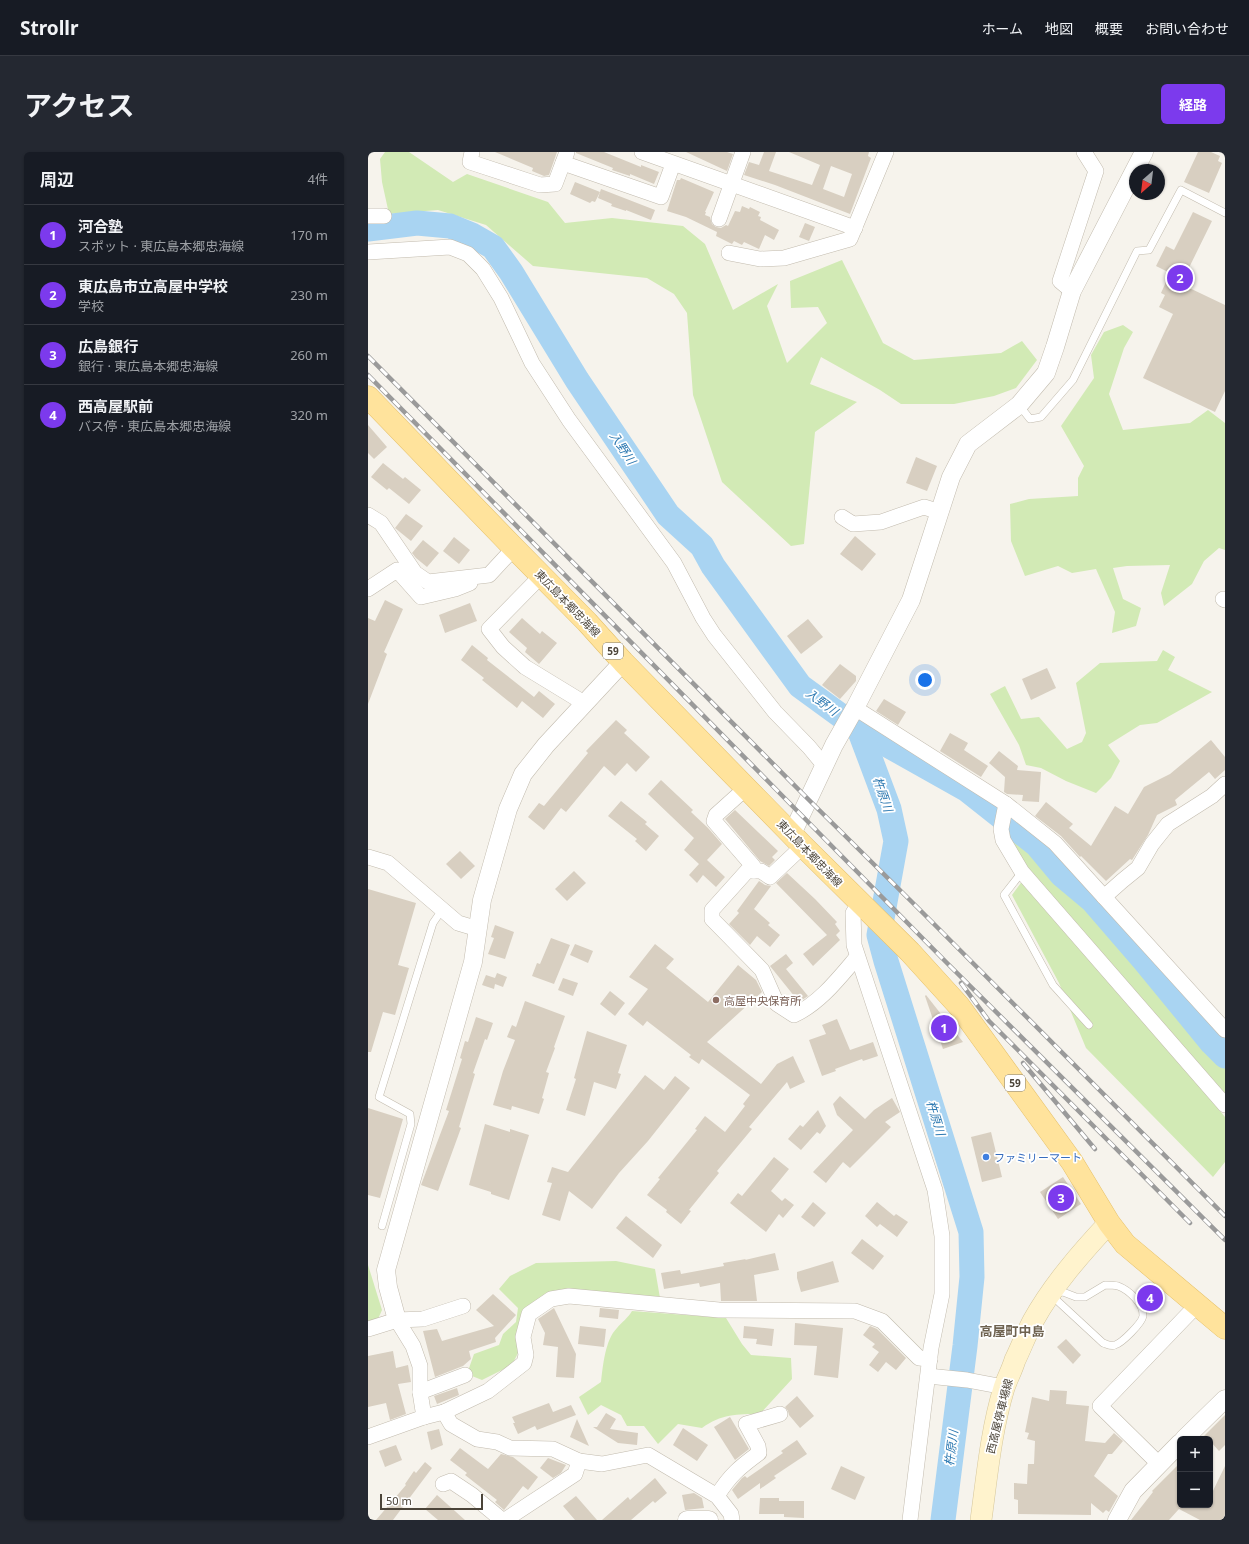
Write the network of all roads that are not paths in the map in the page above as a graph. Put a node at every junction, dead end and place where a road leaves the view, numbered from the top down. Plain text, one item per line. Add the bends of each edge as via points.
1 (472, 152) edge
2 (642, 152) edge
3 (743, 152) edge
4 (886, 152) edge
5 (1084, 152) edge
6 (1144, 152) edge
7 (565, 157) edge
8 (673, 164) junction
9 (732, 184) junction
10 (1225, 213) edge
11 (368, 216) edge
12 (384, 216) dead end
13 (719, 220) dead end
14 (855, 228) junction
15 (368, 252) edge
16 (729, 253) dead end
17 (1072, 291) junction
18 (368, 397) edge
19 (1019, 405) junction
20 (940, 512) junction
21 (368, 514) edge
22 (842, 517) dead end
23 (514, 548) junction
24 (542, 576) junction
25 (455, 584) junction
26 (368, 590) edge
27 (623, 662) junction
28 (584, 702) junction
29 (855, 708) junction
30 (824, 765) junction
31 (1225, 784) edge
32 (746, 788) junction
33 (1006, 806) junction
34 (798, 840) junction
35 (368, 857) edge
36 (754, 871) junction
37 (1022, 872) junction
38 (1104, 897) junction
39 (860, 903) junction
40 (442, 910) junction
41 (478, 929) junction
42 (858, 957) junction
43 (1089, 1025) dead end
44 (1225, 1030) edge
45 (1225, 1105) edge
46 (1109, 1223) junction
47 (382, 1226) dead end
48 (1050, 1294) junction
49 (1197, 1304) junction
50 (462, 1306) dead end
51 (397, 1320) junction
52 (1225, 1328) edge
53 (368, 1329) edge
54 (930, 1359) junction
55 (465, 1375) dead end
56 (932, 1377) junction
57 (1004, 1387) junction
58 (420, 1392) junction
59 (1225, 1399) edge
60 (444, 1412) junction
61 (780, 1414) dead end
62 (424, 1417) junction
63 (1187, 1436) edge
64 (368, 1437) edge
65 (1177, 1446) edge
66 (579, 1461) junction
67 (1159, 1464) junction
68 (443, 1484) dead end
69 (717, 1496) junction
70 (502, 1520) edge
71 (505, 1520) edge
72 (687, 1520) edge
73 (709, 1520) edge
74 (732, 1520) edge
75 (910, 1520) edge
76 (981, 1520) edge
77 (1117, 1520) edge

1 - 7 street via 470,162 540,185 555,184
2 - 8 street
3 - 9 street
4 - 14 street
5 - 17 street via 1096,171 1060,280
6 - 17 street
7 - 8 street via 661,197
8 - 9 street
9 - 13 street
9 - 14 street
10 - 19 lane via 1181,190 1149,250 1137,251 1073,380 1041,417 1030,419
11 - 12 street
14 - 16 street via 850,239 784,258 760,259
15 - 30 street via 450,247 468,254 484,269 532,363 569,420 674,563 714,635 776,712
17 - 19 street via 1046,373
18 - 23 main road, 東広島本郷忠海線 / 59
19 - 20 street via 968,444 951,477
20 - 22 street via 924,508 881,522 853,524
20 - 29 street via 911,600
21 - 25 street via 381,523 415,573 428,582
23 - 24 main road, 東広島本郷忠海線 / 59
23 - 25 street via 489,575
24 - 27 main road, 東広島本郷忠海線 / 59
24 - 28 street via 489,629 525,668
25 - 26 street via 421,598 397,570
27 - 28 street
27 - 32 main road, 東広島本郷忠海線 / 59
28 - 41 street via 523,774 508,809 482,900
29 - 30 street
29 - 33 street
30 - 34 street
31 - 38 street via 1212,796 1168,824 1138,868
32 - 34 main road, 東広島本郷忠海線 / 59
32 - 36 street via 716,815 714,821 753,866
33 - 37 street via 1001,829 1004,843
33 - 38 street via 1055,843
34 - 36 street via 770,877 761,871
34 - 39 main road, 東広島本郷忠海線 / 59
35 - 40 street via 388,863
36 - 42 street via 747,871 712,910 712,919 762,970 777,1004 794,1015 803,1011 828,990
37 - 43 lane via 1004,895 1053,984
37 - 45 street
38 - 44 street
39 - 42 street via 853,913 854,945
39 - 46 main road, 東広島本郷忠海線 / 59 via 910,952 959,1006 1072,1162
40 - 41 street via 458,923
40 - 47 lane via 433,923 379,1097 410,1114 411,1124
41 - 51 street via 473,962 386,1270
42 - 54 street via 935,1190 942,1236 942,1294
46 - 48 main road, 西高屋停車場線
46 - 49 main road, 東広島本郷忠海線 / 59 via 1125,1244
48 - 48 lane via 1063,1292 1085,1297 1105,1285 1117,1286 1127,1291 1140,1305 1143,1316 1140,1323 1116,1345 1110,1346 1103,1343
48 - 57 main road, 西高屋停車場線 via 1032,1322
49 - 52 main road, 東広島本郷忠海線 / 59
49 - 67 street via 1100,1406
50 - 51 street via 424,1319
51 - 53 street
51 - 58 street via 413,1346 420,1366
54 - 56 street
54 - 60 street via 919,1358 882,1321 856,1311 719,1310 569,1296 551,1299 530,1314 523,1337 526,1355 524,1363 488,1391
55 - 58 street
56 - 57 street
56 - 75 street
57 - 76 main road, 西高屋停車場線 via 987,1471
58 - 62 street
59 - 63 street
60 - 62 street
60 - 66 street via 451,1424 477,1439 497,1442 510,1448 553,1449
61 - 69 street via 746,1424 759,1453 738,1468
62 - 64 street
65 - 67 street
66 - 69 street via 602,1464 648,1455
66 - 71 street via 575,1474
67 - 77 street via 1133,1491
68 - 70 street via 451,1481
69 - 74 street via 731,1514
72 - 73 street

